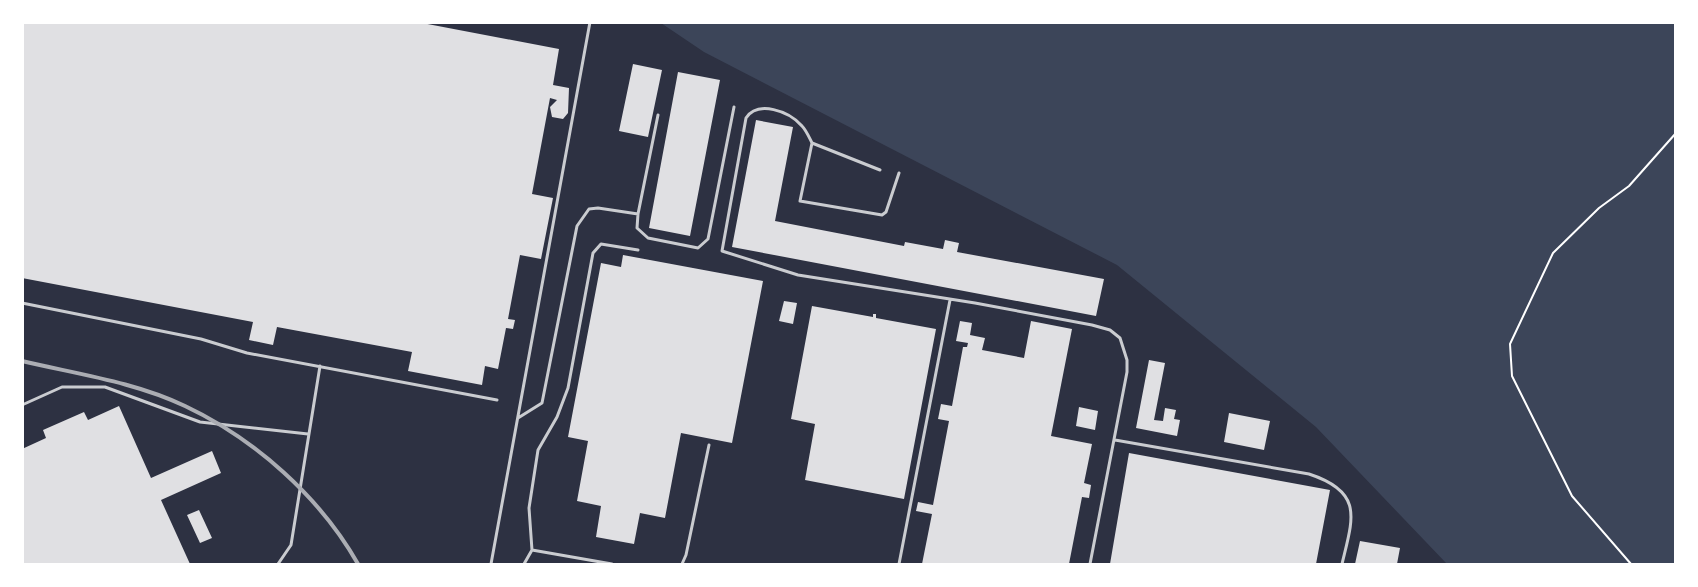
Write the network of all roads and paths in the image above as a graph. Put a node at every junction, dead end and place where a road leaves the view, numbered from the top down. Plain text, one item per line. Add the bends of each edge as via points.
1 (590, 22) edge
2 (735, 107) dead end
3 (658, 115) dead end
4 (1676, 133) edge
5 (812, 143) junction
6 (880, 170) dead end
7 (899, 173) dead end
8 (638, 214) junction
9 (638, 250) dead end
10 (950, 300) junction
11 (22, 303) edge
12 (320, 366) junction
13 (497, 400) dead end
14 (22, 405) edge
15 (518, 418) junction
16 (308, 434) junction
17 (1115, 440) junction
18 (710, 445) dead end
19 (532, 550) junction
20 (278, 564) edge
21 (490, 564) edge
22 (524, 564) edge
23 (612, 564) edge
24 (682, 564) edge
25 (899, 564) edge
26 (1090, 564) edge
27 (1342, 564) edge
28 (1631, 564) edge

1 - 15 lane
2 - 8 lane via 708,239 702,246 648,238 637,228
3 - 8 lane
4 - 28 path via 1629,186 1599,208 1553,254 1510,344 1512,376 1572,496
5 - 6 lane
5 - 7 lane via 800,201 882,215
5 - 10 lane via 791,117 773,110 750,111 743,130 722,251 798,275
8 - 15 lane via 598,207 583,214 576,226 542,404
9 - 19 lane via 601,244 593,253 568,388 538,450 529,508
10 - 17 lane via 1092,325 1115,334 1124,346 1127,360
10 - 25 lane
11 - 12 lane
12 - 13 lane
12 - 16 lane
14 - 16 lane via 62,387 105,387 200,422
15 - 21 lane
16 - 20 lane via 291,546
17 - 26 lane
17 - 27 lane via 1328,480 1345,496 1353,518
18 - 24 lane
19 - 22 lane
19 - 23 lane

